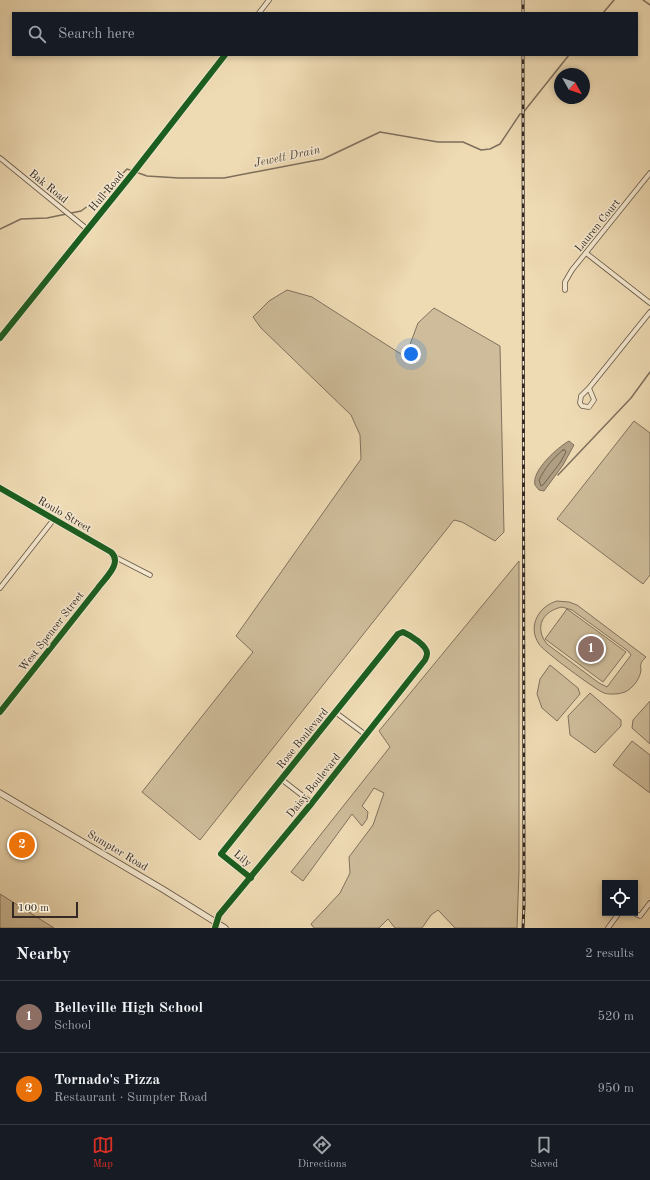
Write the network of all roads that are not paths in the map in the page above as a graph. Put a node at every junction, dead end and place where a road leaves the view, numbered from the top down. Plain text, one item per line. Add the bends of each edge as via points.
1 (269, 0) edge
2 (260, 12) edge
3 (224, 56) edge
4 (0, 158) edge
5 (650, 173) edge
6 (87, 229) junction
7 (586, 253) junction
8 (565, 290) dead end
9 (650, 303) edge
10 (650, 312) edge
11 (0, 338) edge
12 (589, 388) junction
13 (0, 488) edge
14 (54, 519) junction
15 (115, 557) junction
16 (150, 575) dead end
17 (0, 588) edge
18 (398, 634) joint
19 (0, 712) edge
20 (335, 712) junction
21 (366, 735) junction
22 (281, 779) junction
23 (0, 792) edge
24 (312, 803) junction
25 (221, 854) joint
26 (251, 878) junction
27 (650, 903) edge
28 (638, 915) edge
29 (617, 916) edge
30 (216, 925) edge
31 (225, 928) edge
32 (608, 928) edge

1 - 2 street
3 - 6 street, Hull Road via 134,173
4 - 6 street, Bak Road
5 - 7 street, Lauren Court
6 - 11 street, Hull Road
7 - 8 street, Lauren Court via 565,282
7 - 9 street
10 - 12 street
12 - 12 street via 581,396 582,406 589,407 594,400
13 - 14 street, Roulo Street
14 - 15 street, Roulo Street via 111,552
14 - 17 street
15 - 16 street, Roulo Street
15 - 19 street, West Spencer Street via 114,567
18 - 20 street, Rose Boulevard
18 - 21 street, Daisy Boulevard via 404,632 422,645 428,654
20 - 21 street
20 - 22 street, Rose Boulevard
21 - 24 street, Daisy Boulevard
22 - 24 street
22 - 25 street, Rose Boulevard
23 - 30 street, Sumpter Road via 143,877
24 - 26 street, Daisy Boulevard
25 - 26 street, Lily
26 - 30 street, Daisy Boulevard via 219,915
27 - 28 street via 640,916
29 - 32 street
30 - 31 street, Sumpter Road

